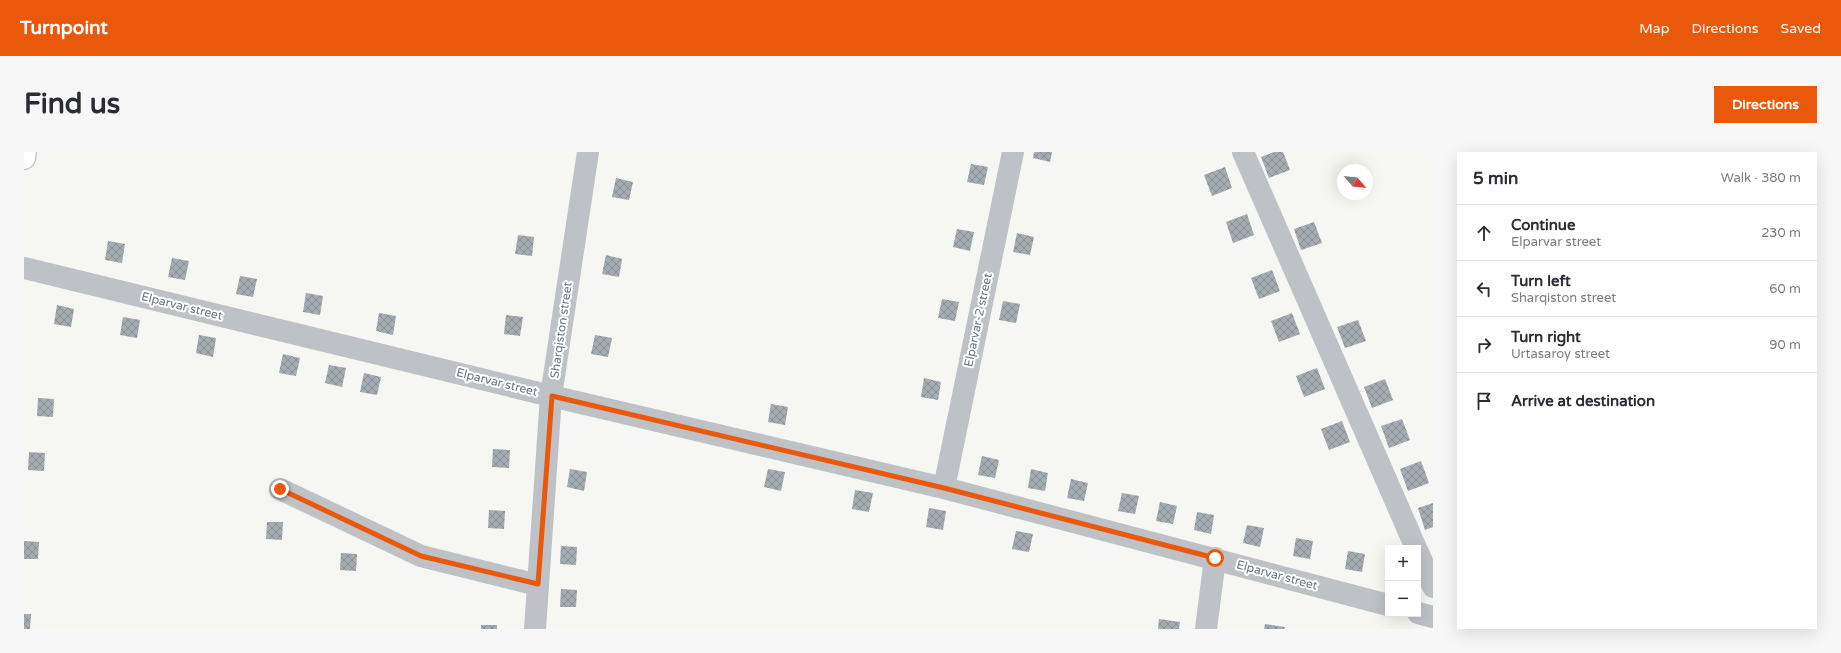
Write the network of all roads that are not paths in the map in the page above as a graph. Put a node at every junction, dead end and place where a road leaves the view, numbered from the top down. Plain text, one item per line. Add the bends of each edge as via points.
1 (25, 152) edge
2 (588, 152) edge
3 (1013, 152) edge
4 (1243, 152) edge
5 (24, 158) edge
6 (24, 268) edge
7 (552, 396) junction
8 (944, 488) junction
9 (280, 489) dead end
10 (1415, 545) edge
11 (1215, 558) junction
12 (1421, 559) edge
13 (538, 584) junction
14 (1433, 587) edge
15 (1385, 604) edge
16 (1421, 614) edge
17 (1433, 617) edge
18 (534, 629) edge
19 (1206, 629) edge

1 - 5 main road
2 - 7 street, Sharqiston street
3 - 8 street, Elparvar-2 street
4 - 10 street
6 - 7 street, Elparvar street
7 - 8 street, Elparvar street
7 - 13 street, Sharqiston street
8 - 11 street, Elparvar street
9 - 13 street via 421,556
11 - 15 street, Elparvar street
11 - 19 street
12 - 14 street
13 - 18 street, Sharqiston street
16 - 17 street

